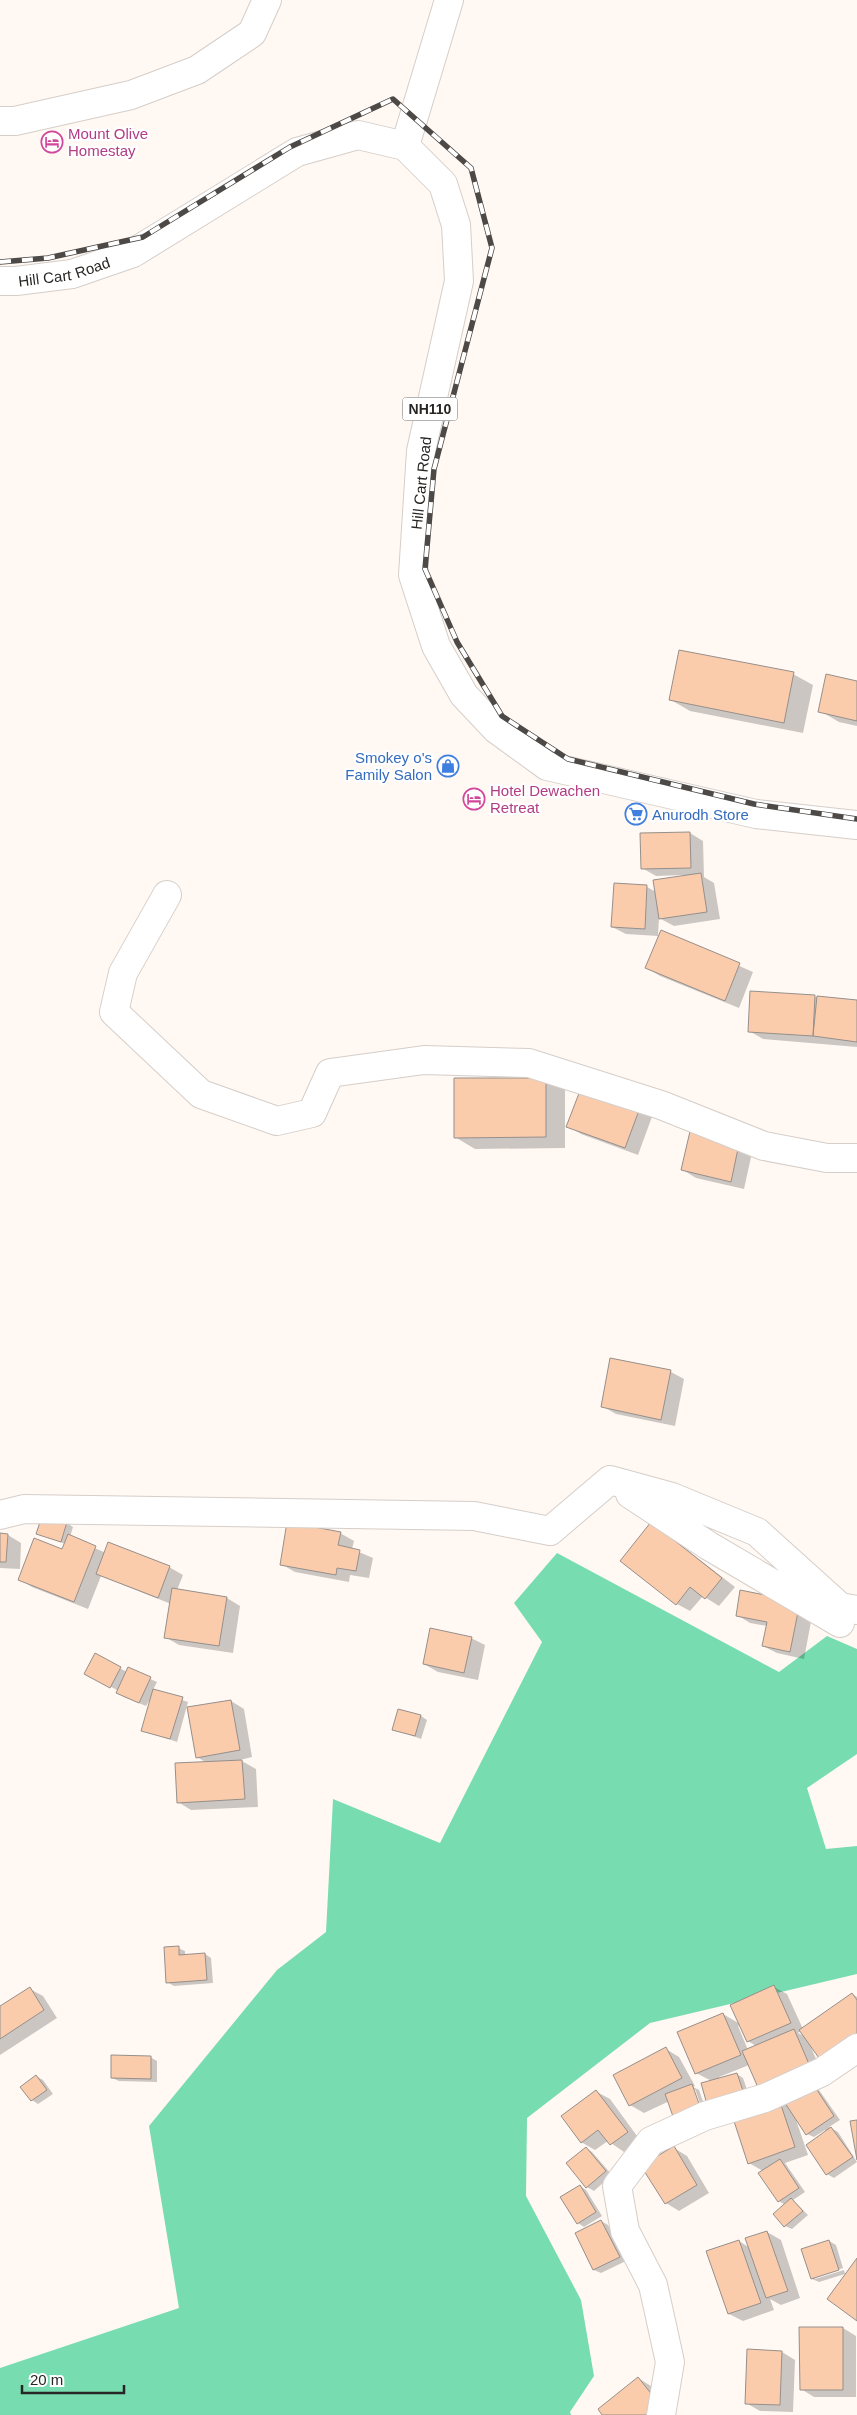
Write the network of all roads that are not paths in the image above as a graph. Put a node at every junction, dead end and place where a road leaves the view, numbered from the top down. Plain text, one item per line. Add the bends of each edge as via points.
1 (268, 0) edge
2 (449, 0) edge
3 (0, 121) edge
4 (405, 146) junction
5 (0, 281) edge
6 (857, 825) edge
7 (167, 895) dead end
8 (857, 1158) edge
9 (610, 1480) junction
10 (0, 1515) edge
11 (857, 1610) edge
12 (857, 1629) edge
13 (857, 2048) edge
14 (661, 2415) edge

1 - 3 main road via 252,33 198,70 131,95 15,121
2 - 4 main road
4 - 5 main road, Hill Cart Road via 358,135 297,152 133,252 72,274
4 - 6 main road, Hill Cart Road / NH110 via 443,184 456,225 459,281 421,451 413,575 436,646 464,695 496,729 547,766 756,814
7 - 8 main road via 123,973 114,1012 201,1094 277,1120 312,1113 330,1074 424,1060 529,1063 662,1105 764,1146 827,1158
9 - 10 main road via 550,1531 474,1516 24,1509
9 - 11 main road via 672,1497 757,1532 840,1607
9 - 12 main road via 710,1546 842,1624
13 - 14 main road via 822,2072 773,2094 705,2116 651,2141 617,2186 625,2231 653,2285 670,2362

